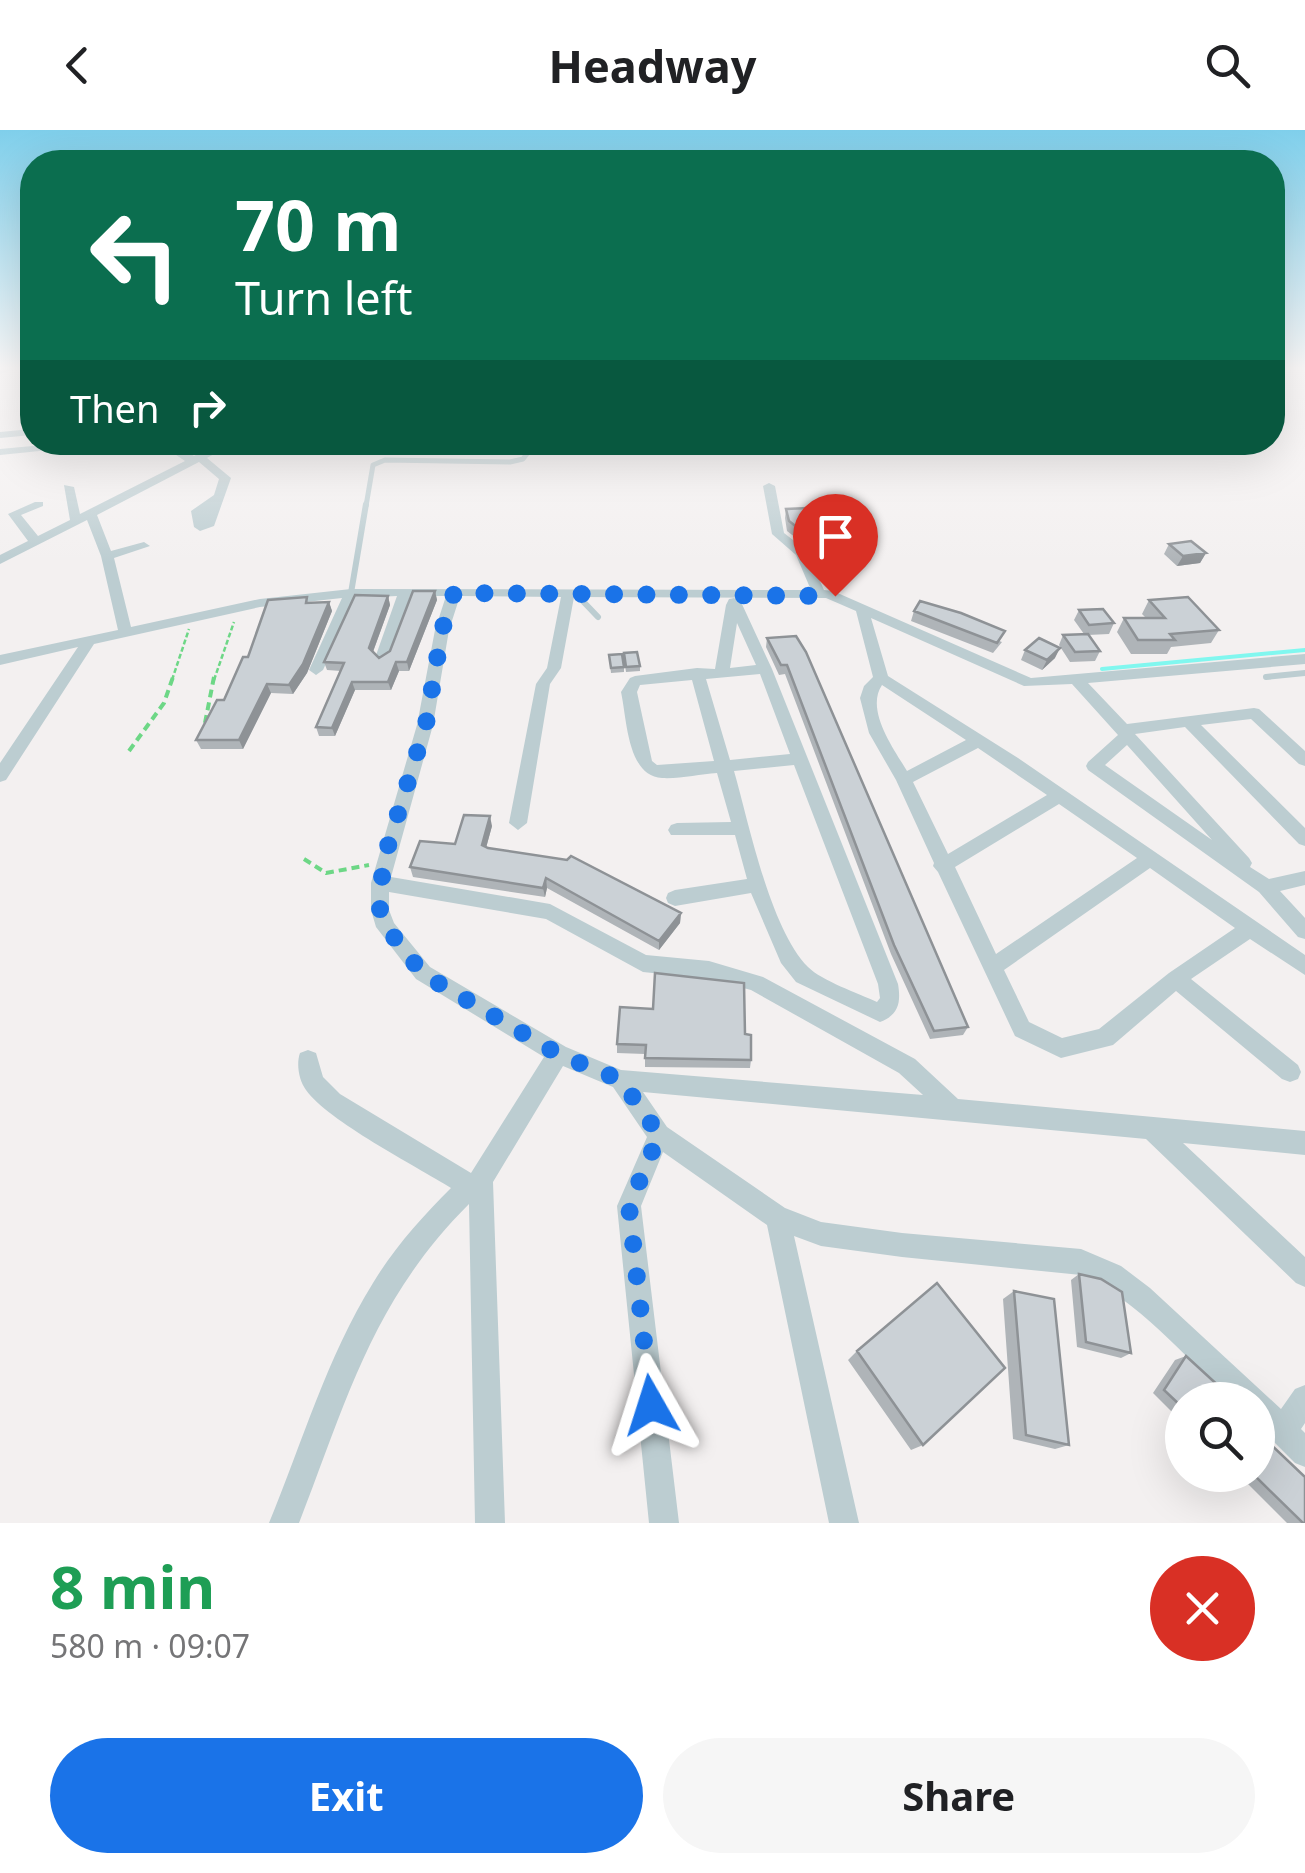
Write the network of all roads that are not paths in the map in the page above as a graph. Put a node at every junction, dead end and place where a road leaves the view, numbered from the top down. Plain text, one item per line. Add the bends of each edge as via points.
1 (187, 455) edge
2 (206, 455) edge
3 (526, 455) edge
4 (197, 460) junction
5 (769, 486) dead end
6 (68, 487) dead end
7 (218, 496) dead end
8 (39, 504) dead end
9 (91, 514) junction
10 (76, 521) junction
11 (36, 542) junction
12 (144, 546) dead end
13 (107, 556) junction
14 (0, 560) edge
15 (405, 592) junction
16 (351, 593) junction
17 (454, 593) junction
18 (819, 594) junction
19 (573, 595) junction
20 (733, 599) junction
21 (862, 612) junction
22 (598, 616) dead end
23 (125, 630) junction
24 (91, 638) junction
25 (382, 658) edge
26 (1305, 659) edge
27 (1, 661) edge
28 (765, 669) junction
29 (316, 670) dead end
30 (722, 670) junction
31 (697, 673) junction
32 (1305, 673) edge
33 (881, 678) junction
34 (1266, 678) dead end
35 (1077, 680) junction
36 (1190, 722) junction
37 (1126, 732) junction
38 (976, 742) junction
39 (800, 760) junction
40 (1305, 760) edge
41 (724, 768) junction
42 (0, 776) edge
43 (904, 780) junction
44 (1057, 797) junction
45 (518, 823) dead end
46 (742, 828) junction
47 (678, 830) dead end
48 (1305, 839) edge
49 (1149, 860) junction
50 (942, 866) junction
51 (382, 872) junction
52 (1305, 878) edge
53 (758, 885) junction
54 (1265, 887) junction
55 (675, 898) dead end
56 (1249, 929) junction
57 (1305, 931) edge
58 (1305, 966) edge
59 (991, 968) junction
60 (1176, 979) junction
61 (558, 1054) junction
62 (308, 1060) dead end
63 (1290, 1072) dead end
64 (621, 1080) junction
65 (952, 1109) junction
66 (1154, 1131) junction
67 (659, 1135) junction
68 (1305, 1143) edge
69 (475, 1183) junction
70 (778, 1218) junction
71 (1305, 1274) edge
72 (1231, 1382) edge
73 (1305, 1399) edge
74 (1275, 1422) edge
75 (1283, 1430) junction
76 (1305, 1453) edge
77 (284, 1523) edge
78 (490, 1523) edge
79 (664, 1523) edge
80 (844, 1523) edge

1 - 4 street
2 - 4 street
3 - 16 lane via 510,462 385,460 373,466
4 - 7 street via 225,478
4 - 9 street
5 - 18 street via 778,534 802,553
6 - 10 street
8 - 11 street via 14,514
9 - 10 street
9 - 13 street
10 - 11 street
11 - 14 street
12 - 13 street
13 - 23 street
15 - 16 street
15 - 17 street
15 - 25 street
16 - 23 street
16 - 29 street
17 - 19 street
17 - 51 street via 426,724
18 - 20 street
18 - 21 street
19 - 20 street
19 - 22 lane
19 - 45 street via 544,684
20 - 28 street
20 - 30 street
21 - 33 street
21 - 35 street via 1030,683
23 - 24 street
24 - 27 street
24 - 42 street
26 - 35 street
28 - 30 street
28 - 39 street
30 - 31 street
31 - 41 street
31 - 41 street via 642,678 630,686 644,763 662,772
32 - 34 lane
33 - 38 street
33 - 43 street via 871,686 870,710
35 - 37 street
36 - 37 street
36 - 40 street via 1254,713
36 - 48 street
37 - 54 street
37 - 54 street via 1094,766
38 - 43 street
38 - 44 street
39 - 41 street
39 - 53 street via 888,984 887,1009 866,1009 794,968
41 - 46 street
43 - 50 street
44 - 49 street
44 - 50 street
46 - 47 street
46 - 53 street
49 - 56 street
49 - 59 street
50 - 59 street
51 - 61 street via 386,927 423,974
51 - 65 street via 550,912 643,963 756,982 907,1066
52 - 54 street
53 - 55 street
54 - 57 street
56 - 58 street
56 - 60 street
59 - 60 street via 1022,1029 1061,1048 1105,1038
60 - 63 street
61 - 64 street
61 - 69 street
62 - 69 street via 314,1082 332,1102
64 - 65 street
64 - 67 street
65 - 66 street
66 - 68 street
66 - 71 street
67 - 70 street
67 - 79 street via 629,1206
69 - 77 street via 387,1278 322,1416
69 - 78 street
70 - 72 street via 821,1234 902,1246 1081,1262 1112,1274
70 - 80 street
73 - 75 street
74 - 75 street
75 - 76 street

